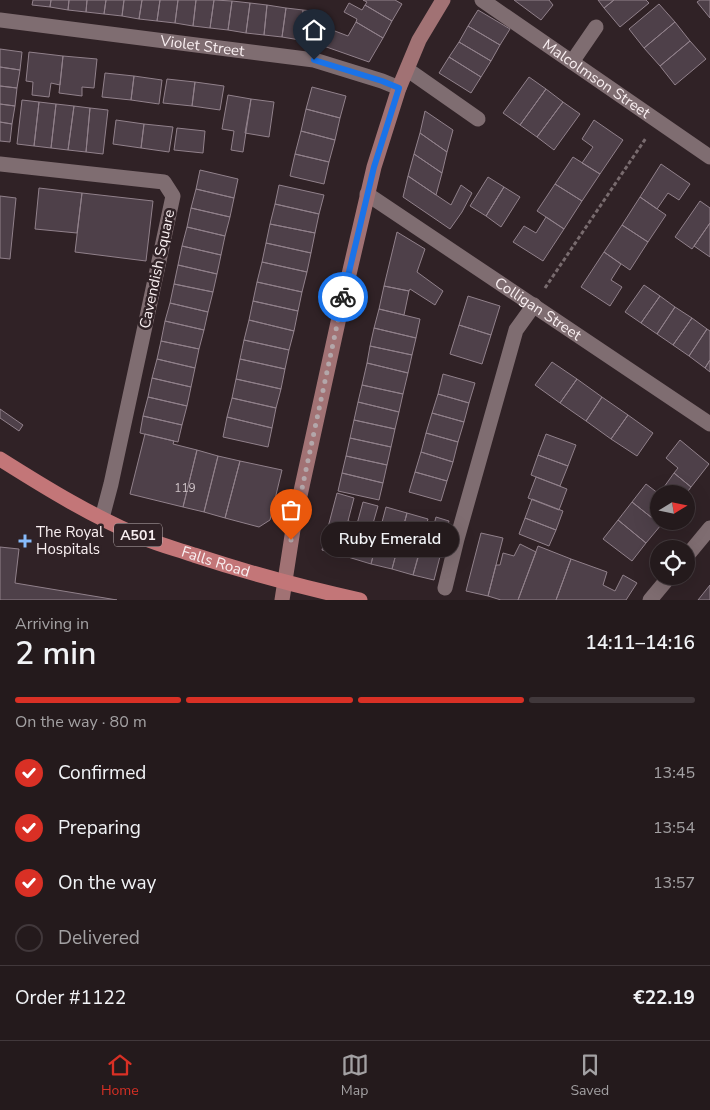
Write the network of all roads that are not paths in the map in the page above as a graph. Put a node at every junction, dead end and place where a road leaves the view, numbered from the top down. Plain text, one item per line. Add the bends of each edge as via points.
1 (443, 0) edge
2 (482, 0) edge
3 (0, 20) edge
4 (596, 27) dead end
5 (572, 62) junction
6 (408, 70) junction
7 (399, 88) junction
8 (478, 119) dead end
9 (710, 157) edge
10 (0, 164) edge
11 (367, 194) junction
12 (534, 305) junction
13 (710, 424) edge
14 (0, 459) edge
15 (102, 518) junction
16 (710, 528) edge
17 (695, 546) edge
18 (286, 582) junction
19 (662, 585) edge
20 (445, 588) dead end
21 (282, 600) edge
22 (360, 600) edge
23 (650, 600) edge

1 - 6 main road via 419,40
2 - 5 street, Malcolmson Street
3 - 7 street, Violet Street via 314,60
4 - 5 street
5 - 9 street, Malcolmson Street
6 - 7 main road
6 - 8 street
7 - 11 main road
10 - 15 street, Cavendish Square via 164,182 173,196
11 - 12 street, Colligan Street
11 - 18 main road via 294,523
12 - 13 street, Colligan Street
12 - 20 street via 516,330
14 - 15 main road, Falls Road / A501
15 - 18 main road, Falls Road / A501 via 144,538
16 - 17 street
18 - 21 main road
18 - 22 main road, Falls Road / A501
19 - 23 street

